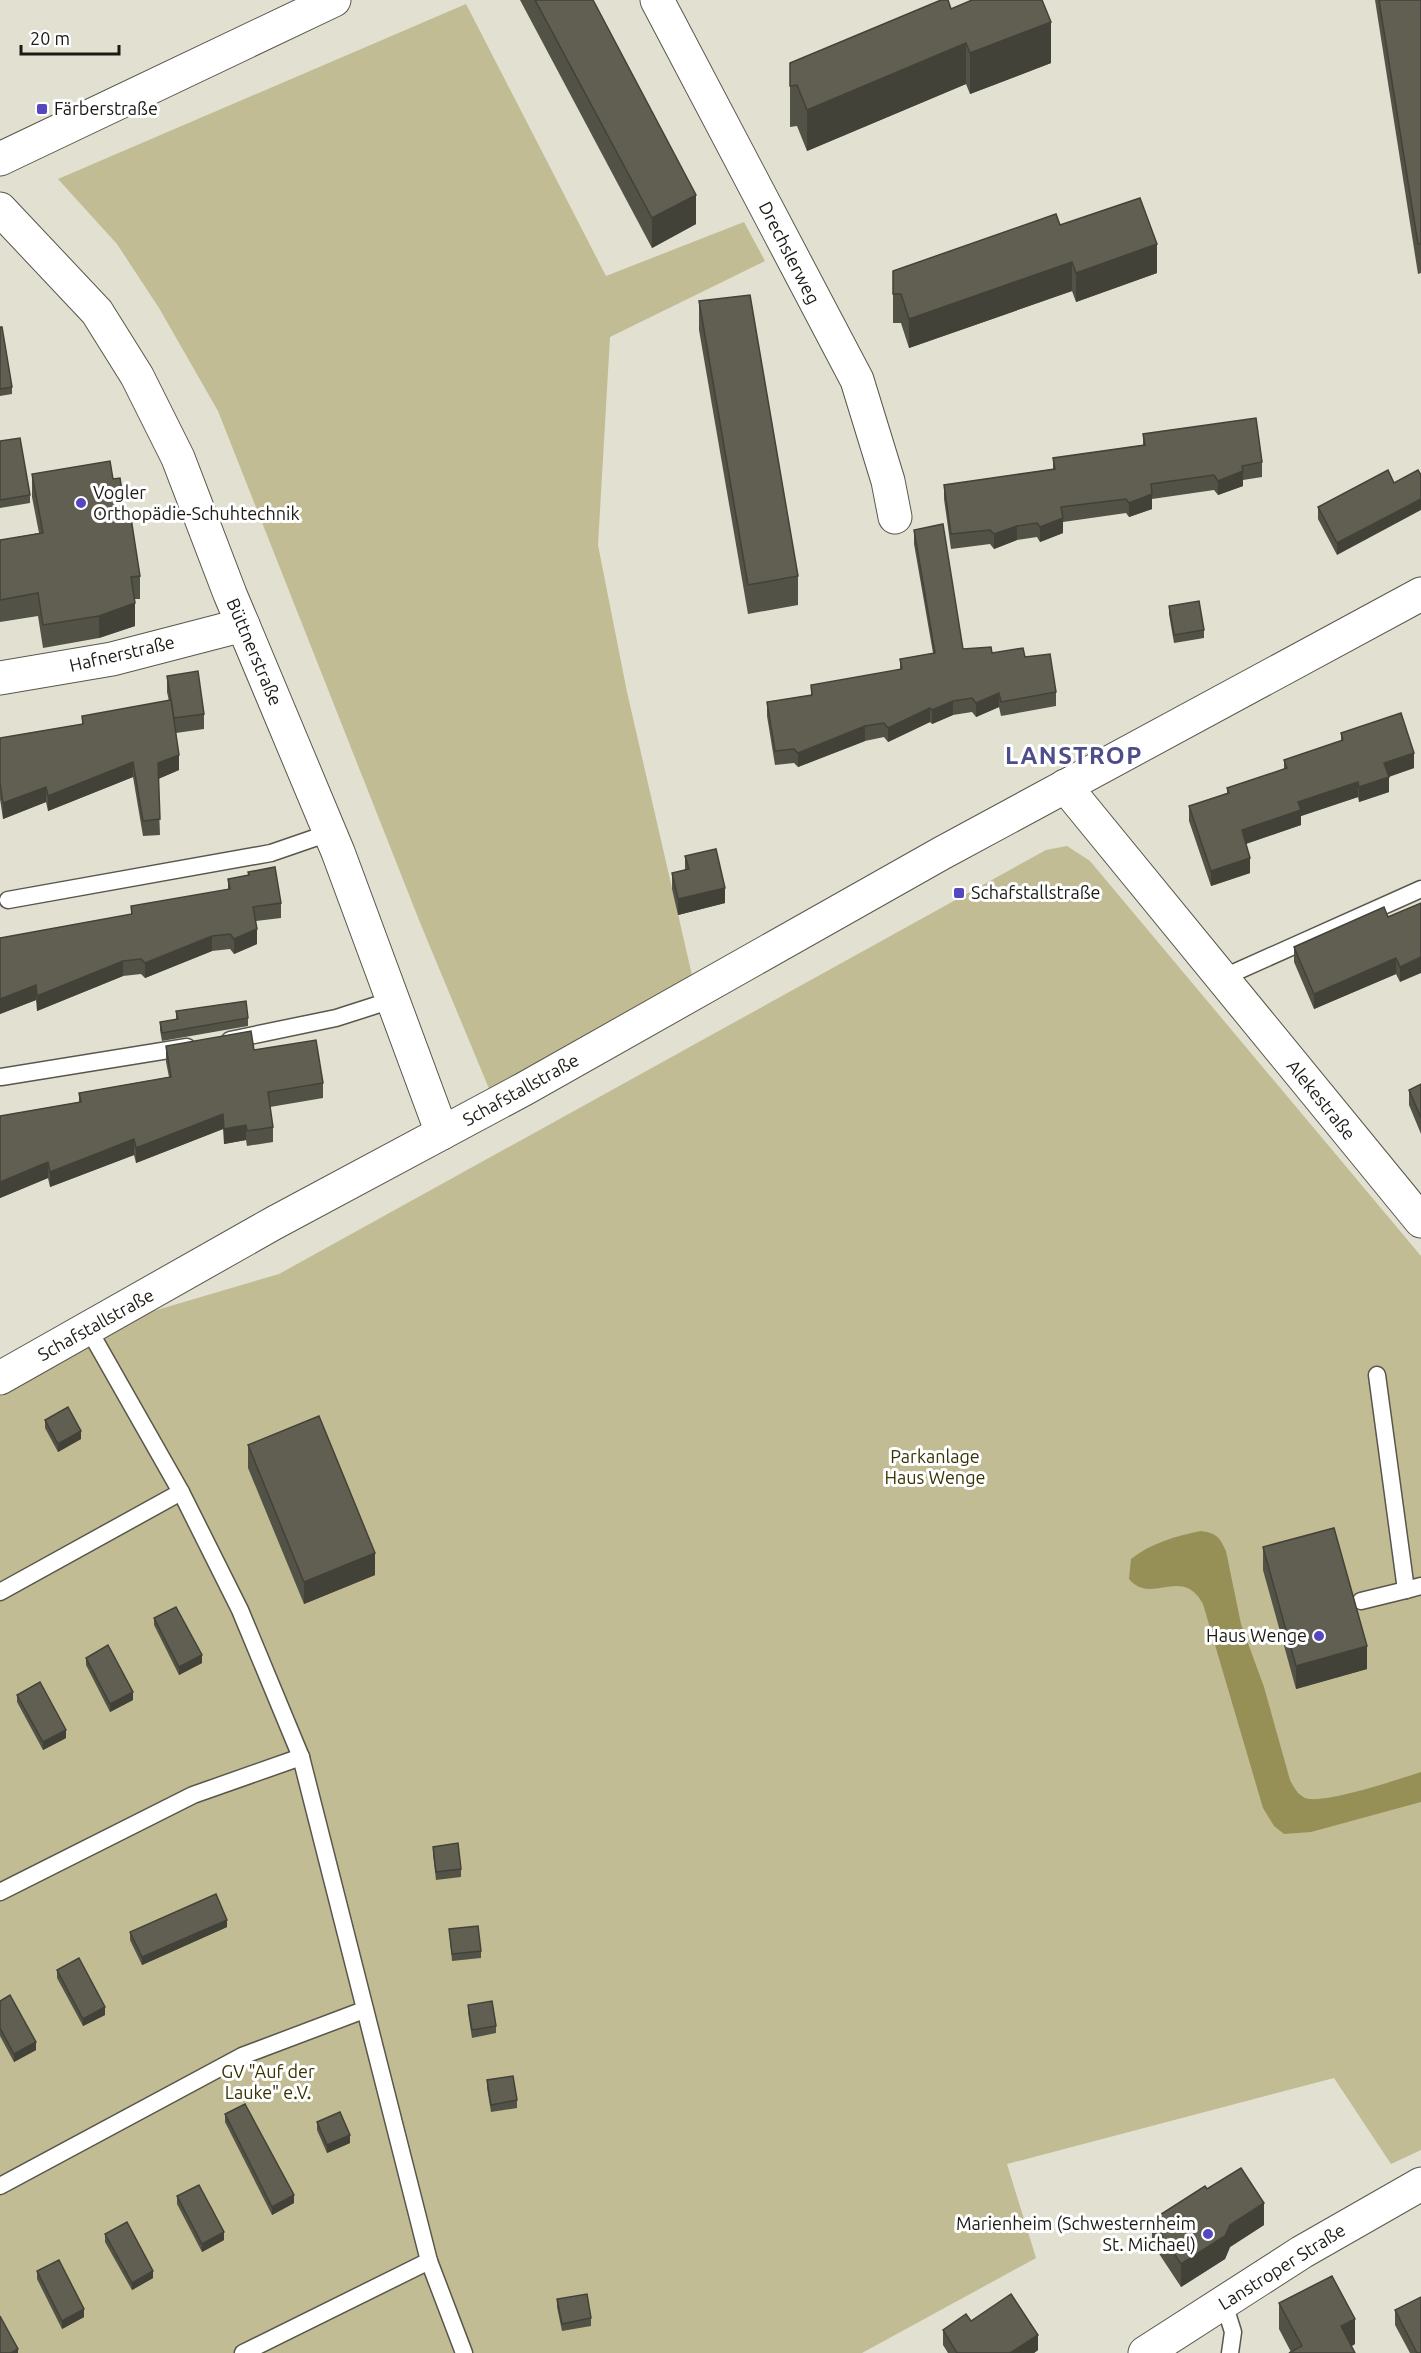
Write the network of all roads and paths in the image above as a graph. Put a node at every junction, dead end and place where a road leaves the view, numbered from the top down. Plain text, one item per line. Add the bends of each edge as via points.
1 (334, 0) edge
2 (657, 0) edge
3 (0, 159) edge
4 (0, 209) edge
5 (895, 517) dead end
6 (1421, 594) edge
7 (243, 625) junction
8 (0, 678) edge
9 (1065, 786) junction
10 (329, 832) junction
11 (1421, 890) edge
12 (8, 900) dead end
13 (1222, 978) junction
14 (392, 1000) junction
15 (2, 1077) edge
16 (442, 1133) junction
17 (1421, 1221) edge
18 (88, 1330) junction
19 (1377, 1375) dead end
20 (0, 1378) edge
21 (181, 1492) junction
22 (1414, 1588) edge
23 (0, 1592) edge
24 (1361, 1600) dead end
25 (301, 1757) junction
26 (0, 1892) edge
27 (364, 2010) junction
28 (1421, 2184) edge
29 (0, 2186) edge
30 (429, 2261) junction
31 (1224, 2303) junction
32 (243, 2353) edge
33 (464, 2353) edge
34 (1145, 2353) edge
35 (1230, 2353) edge

1 - 3 street
2 - 5 street, Drechslerweg via 857,380
4 - 7 street, Büttnerstraße via 97,312 137,376 178,458
6 - 9 street, Schafstallstraße
7 - 8 street, Hafnerstraße via 112,658
7 - 10 street, Büttnerstraße
9 - 13 street, Alekestraße
9 - 16 street, Schafstallstraße
10 - 12 lane via 271,854
10 - 14 street, Büttnerstraße
11 - 13 lane
13 - 17 street, Alekestraße
14 - 15 lane via 336,1018
14 - 16 street, Büttnerstraße
16 - 18 street, Schafstallstraße via 274,1223
18 - 20 street, Schafstallstraße
18 - 21 lane
19 - 22 lane
21 - 23 lane
21 - 25 lane via 240,1610
22 - 24 lane
25 - 26 lane via 193,1795
25 - 27 lane
27 - 29 lane via 242,2056
27 - 30 lane
28 - 31 street, Lanstroper Straße via 1302,2252
30 - 32 lane
30 - 33 lane
31 - 34 street, Lanstroper Straße
31 - 35 lane via 1233,2332

